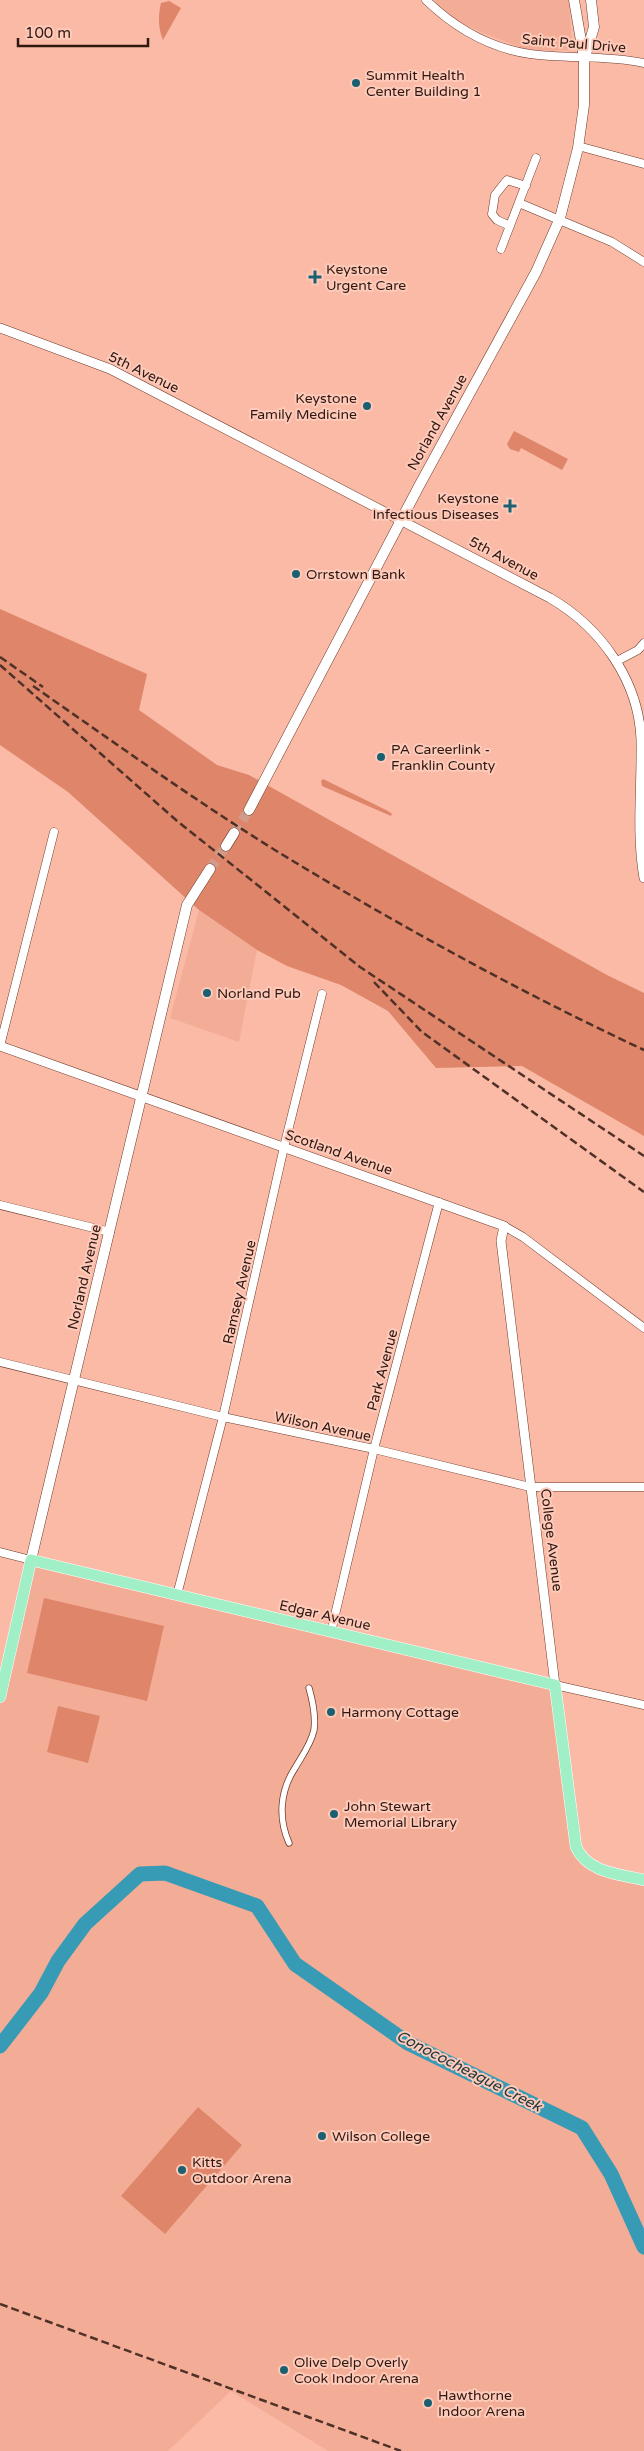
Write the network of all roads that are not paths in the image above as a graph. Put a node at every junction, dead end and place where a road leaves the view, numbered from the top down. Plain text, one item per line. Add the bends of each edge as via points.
1 (426, 0) edge
2 (574, 0) edge
3 (591, 0) edge
4 (584, 58) junction
5 (644, 63) edge
6 (578, 146) junction
7 (536, 158) dead end
8 (644, 164) edge
9 (526, 186) junction
10 (519, 203) junction
11 (560, 218) junction
12 (510, 226) junction
13 (502, 249) dead end
14 (644, 262) edge
15 (0, 328) edge
16 (402, 520) junction
17 (644, 642) edge
18 (617, 662) junction
19 (249, 810) tunnel mouth
20 (54, 832) dead end
21 (234, 833) tunnel mouth
22 (226, 846) tunnel mouth
23 (210, 869) tunnel mouth
24 (644, 878) edge
25 (322, 994) dead end
26 (0, 1046) edge
27 (140, 1097) junction
28 (284, 1147) junction
29 (440, 1202) junction
30 (0, 1206) edge
31 (504, 1226) junction
32 (110, 1232) junction
33 (644, 1328) edge
34 (0, 1362) edge
35 (74, 1381) junction
36 (223, 1417) junction
37 (374, 1449) junction
38 (530, 1487) junction
39 (644, 1487) edge
40 (0, 1552) edge
41 (31, 1560) junction
42 (177, 1595) junction
43 (331, 1632) junction
44 (555, 1685) junction
45 (309, 1688) dead end
46 (0, 1697) edge
47 (644, 1705) edge
48 (289, 1843) dead end
49 (644, 1880) edge

1 - 4 street, Saint Paul Drive via 453,24 504,48 529,54
2 - 4 main road, Norland Avenue
3 - 4 main road, Norland Avenue via 594,27
4 - 5 street, Saint Paul Drive
4 - 6 main road, Norland Avenue via 584,104
6 - 8 street
6 - 11 main road, Norland Avenue
7 - 9 street
9 - 10 street
9 - 12 street via 507,180 495,195 492,214
10 - 11 street
10 - 12 street
11 - 14 street via 612,242
11 - 16 main road, Norland Avenue via 536,272
12 - 13 street
15 - 16 street, 5th Avenue via 110,369
16 - 18 street, 5th Avenue via 561,604 592,630
16 - 19 main road, Norland Avenue
17 - 18 street via 638,650
18 - 24 street, 5th Avenue via 631,691 640,725
20 - 26 street
21 - 22 main road
23 - 27 main road, Norland Avenue via 186,906
25 - 28 street, Ramsey Avenue
26 - 27 street, Scotland Avenue
27 - 28 street, Scotland Avenue
27 - 32 main road, Norland Avenue
28 - 29 street, Scotland Avenue
28 - 36 street, Ramsey Avenue
29 - 31 street, Scotland Avenue
29 - 37 street, Park Avenue
30 - 32 street
31 - 33 street, Scotland Avenue
31 - 38 street, College Avenue via 501,1241
32 - 35 main road, Norland Avenue
34 - 35 street, Wilson Avenue
35 - 36 street, Wilson Avenue
35 - 41 main road, Norland Avenue
36 - 37 street, Wilson Avenue
36 - 42 street, Ramsey Avenue
37 - 38 street, Wilson Avenue
37 - 43 street, Park Avenue
38 - 39 street, Wilson Avenue
38 - 44 street, College Avenue
40 - 41 street, Edgar Avenue
41 - 42 main road, Edgar Avenue
41 - 46 main road, Norland Avenue
42 - 43 main road, Edgar Avenue
43 - 44 main road, Edgar Avenue
44 - 47 street, Edgar Avenue
44 - 49 main road, College Avenue via 573,1835 582,1856 596,1868
45 - 48 street via 314,1711 313,1731 288,1779 282,1800 282,1825

